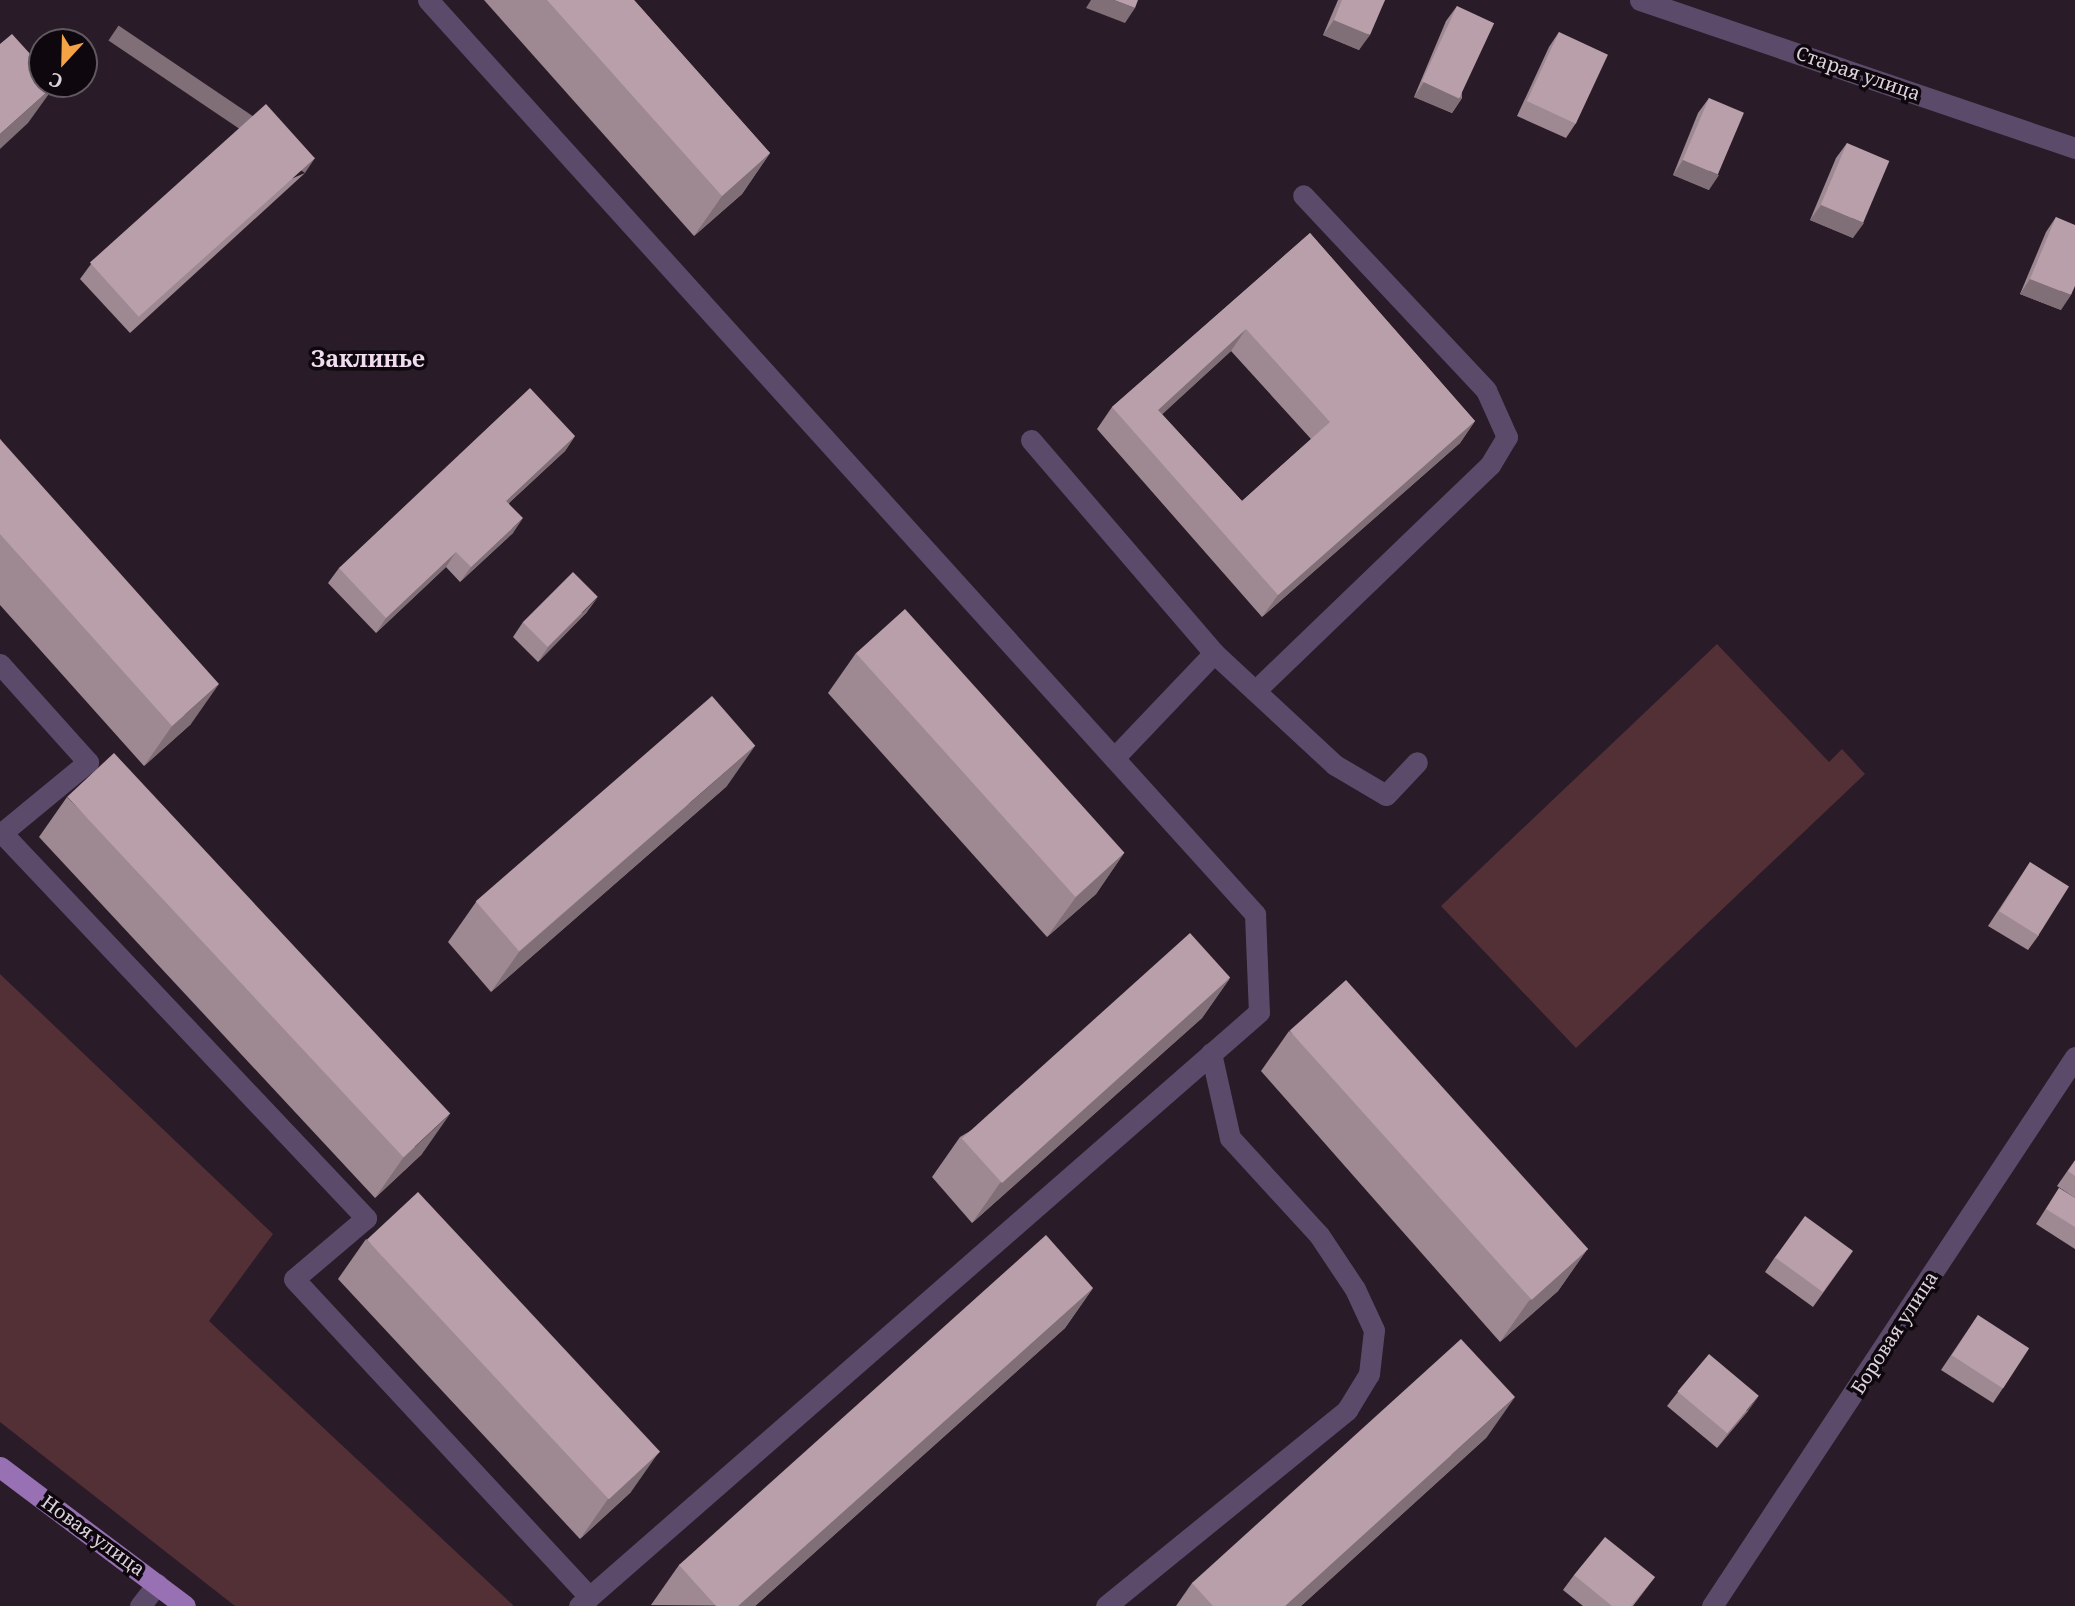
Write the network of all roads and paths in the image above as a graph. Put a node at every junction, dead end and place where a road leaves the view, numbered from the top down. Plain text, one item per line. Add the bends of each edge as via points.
1 (428, 0) edge
2 (1640, 0) edge
3 (2075, 148) edge
4 (1303, 195) dead end
5 (1031, 440) dead end
6 (1214, 653) junction
7 (0, 664) edge
8 (1255, 691) junction
9 (1114, 758) junction
10 (1417, 762) dead end
11 (1211, 1053) junction
12 (2075, 1058) edge
13 (0, 1467) edge
14 (157, 1584) junction
15 (584, 1602) edge
16 (140, 1606) edge
17 (185, 1606) edge
18 (1106, 1606) edge
19 (1712, 1606) edge

1 - 9 street
2 - 3 street, Старая улица
4 - 8 street via 1486,390 1507,437 1490,465
5 - 6 street
6 - 8 street
6 - 9 street
7 - 15 street via 88,762 2,833 366,1218 294,1279
8 - 10 street via 1335,765 1386,795
9 - 11 street via 1255,914 1259,1012
11 - 15 street
11 - 18 street via 1230,1138 1319,1235 1374,1329 1369,1374 1347,1410
12 - 19 street, Боровая улица
13 - 14 main road, Новая улица
14 - 16 street
14 - 17 main road, Новая улица

